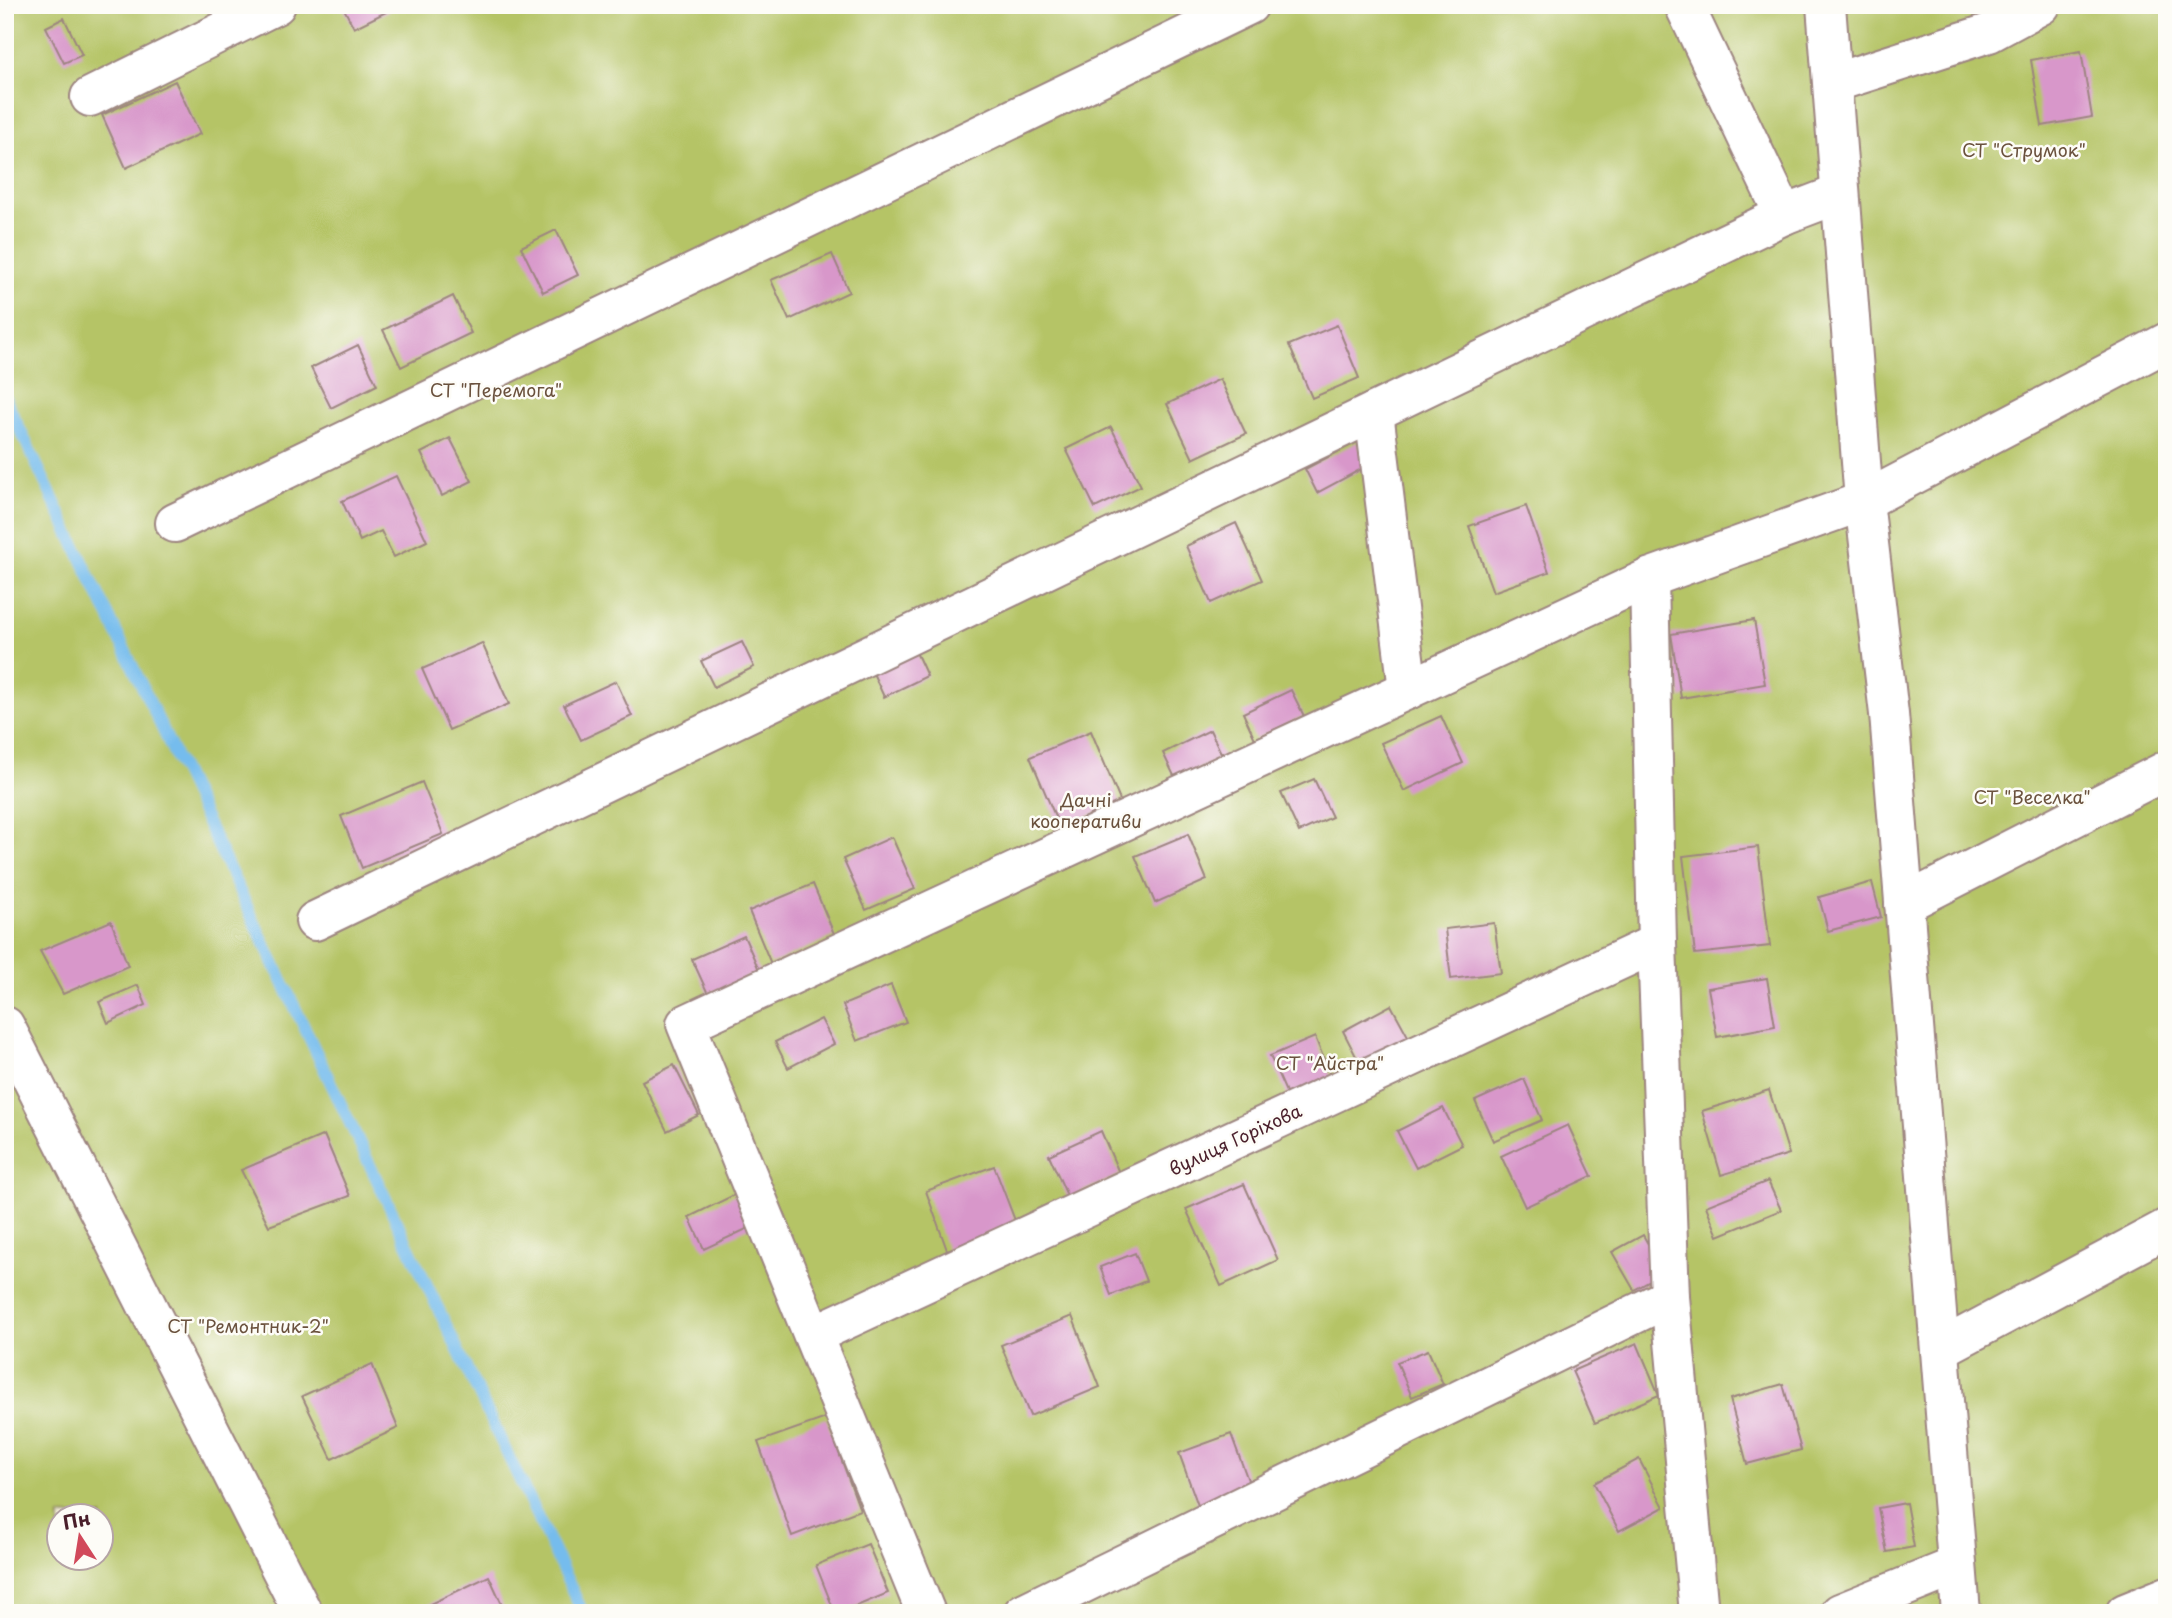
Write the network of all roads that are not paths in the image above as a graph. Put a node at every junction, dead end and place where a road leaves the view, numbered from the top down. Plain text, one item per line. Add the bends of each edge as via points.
1 (275, 5) edge
2 (1249, 5) edge
3 (1684, 5) edge
4 (1826, 5) edge
5 (2041, 5) edge
6 (1990, 19) edge
7 (1833, 83) junction
8 (90, 97) dead end
9 (1839, 194) junction
10 (1784, 215) junction
11 (2167, 342) edge
12 (1374, 412) junction
13 (1864, 501) junction
14 (175, 523) dead end
15 (1649, 578) junction
16 (1408, 690) junction
17 (2167, 770) edge
18 (1904, 904) junction
19 (315, 921) dead end
20 (1657, 943) junction
21 (5, 1026) edge
22 (2167, 1228) edge
23 (1670, 1297) junction
24 (813, 1335) junction
25 (1940, 1349) junction
26 (1957, 1566) junction
27 (2167, 1596) edge
28 (303, 1613) edge
29 (926, 1613) edge
30 (1023, 1613) edge
31 (1699, 1613) edge
32 (1840, 1613) edge
33 (1961, 1613) edge
34 (2125, 1613) edge

1 - 8 street
2 - 14 street
3 - 10 street
4 - 7 street
5 - 6 street
6 - 7 street
7 - 9 street
9 - 10 street
9 - 13 street
10 - 12 street
11 - 13 street
12 - 16 street
12 - 19 street
13 - 15 street
13 - 18 street via 1889,714
15 - 16 street
15 - 20 street
16 - 24 street via 686,1024
17 - 18 street
18 - 25 street
20 - 23 street
20 - 24 street, вулиця Горіхова
21 - 28 street
22 - 25 street
23 - 30 street
23 - 31 street
24 - 29 street
25 - 26 street
26 - 32 street
26 - 33 street
27 - 34 street

